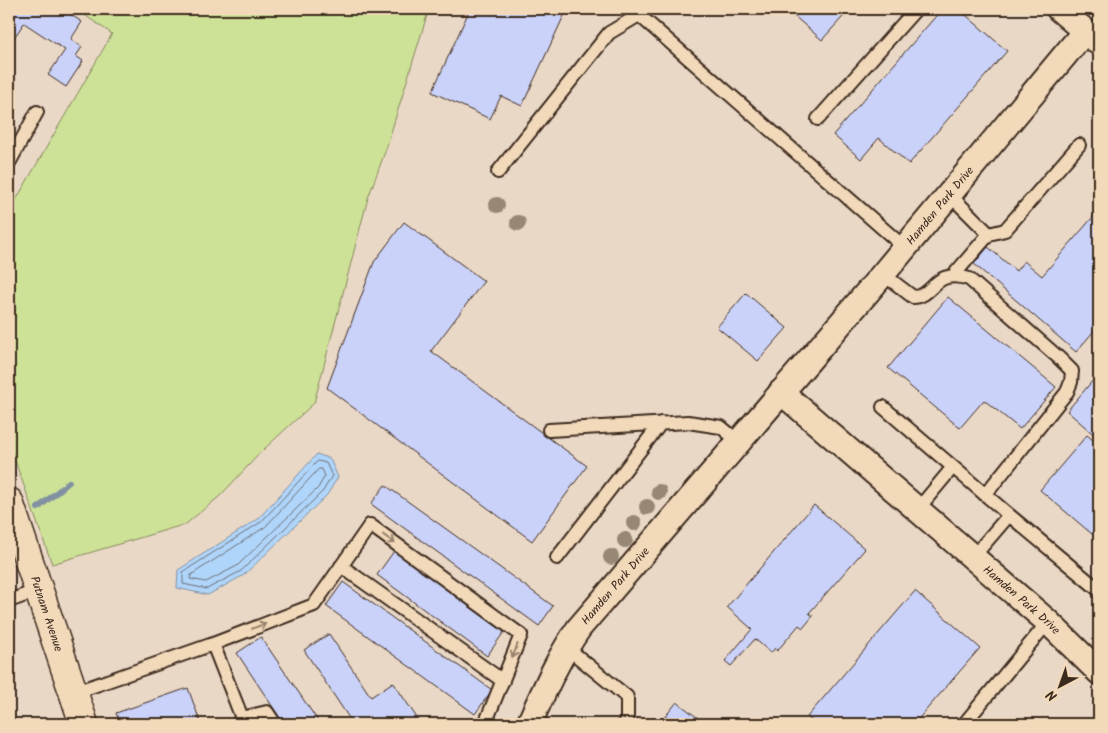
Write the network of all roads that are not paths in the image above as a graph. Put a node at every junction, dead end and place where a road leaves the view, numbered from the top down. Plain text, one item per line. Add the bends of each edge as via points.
1 (916, 9) edge
2 (1059, 9) edge
3 (1092, 37) edge
4 (37, 112) dead end
5 (818, 119) dead end
6 (1079, 145) dead end
7 (9, 163) edge
8 (498, 172) dead end
9 (949, 194) junction
10 (989, 234) junction
11 (904, 247) junction
12 (883, 274) junction
13 (953, 276) junction
14 (781, 392) junction
15 (882, 407) dead end
16 (661, 423) junction
17 (549, 430) dead end
18 (739, 442) junction
19 (953, 467) junction
20 (985, 495) junction
21 (9, 502) edge
22 (918, 509) junction
23 (1009, 515) junction
24 (973, 557) junction
25 (557, 558) dead end
26 (341, 566) junction
27 (39, 590) junction
28 (1099, 590) edge
29 (9, 601) edge
30 (1048, 622) junction
31 (214, 644) junction
32 (566, 646) junction
33 (1099, 672) edge
34 (504, 681) junction
35 (73, 692) junction
36 (239, 721) edge
37 (84, 724) edge
38 (275, 724) edge
39 (485, 724) edge
40 (529, 724) edge
41 (624, 724) edge
42 (964, 724) edge

1 - 5 lane
2 - 3 street
3 - 9 street, Hamden Park Drive
4 - 7 lane
6 - 10 lane via 1005,230
8 - 11 lane via 609,33 639,15
9 - 10 lane
9 - 11 street, Hamden Park Drive
10 - 13 lane
11 - 12 street, Hamden Park Drive
12 - 13 lane via 913,297 919,297 936,282
12 - 14 street, Hamden Park Drive
13 - 20 lane via 969,279 1072,371 1067,392
14 - 18 street, Hamden Park Drive
14 - 22 street, Hamden Park Drive
15 - 19 lane
16 - 17 lane
16 - 18 lane via 688,422 721,427
16 - 25 lane
18 - 32 street, Hamden Park Drive
19 - 20 lane
19 - 22 lane
20 - 23 lane
21 - 27 main road, Putnam Avenue
22 - 24 street, Hamden Park Drive
23 - 24 lane
23 - 28 lane
24 - 30 street, Hamden Park Drive
31 -> 26 lane via 314,605
26 - 34 lane
26 -> 34 lane via 370,525 520,635
27 - 29 lane
27 - 35 main road, Putnam Avenue
30 - 33 street, Hamden Park Drive
30 - 42 lane
31 - 35 lane
31 - 36 lane
32 - 40 street, Hamden Park Drive
32 - 41 lane via 627,697
34 - 39 lane
35 - 37 main road, Putnam Avenue
36 - 38 lane via 267,712

